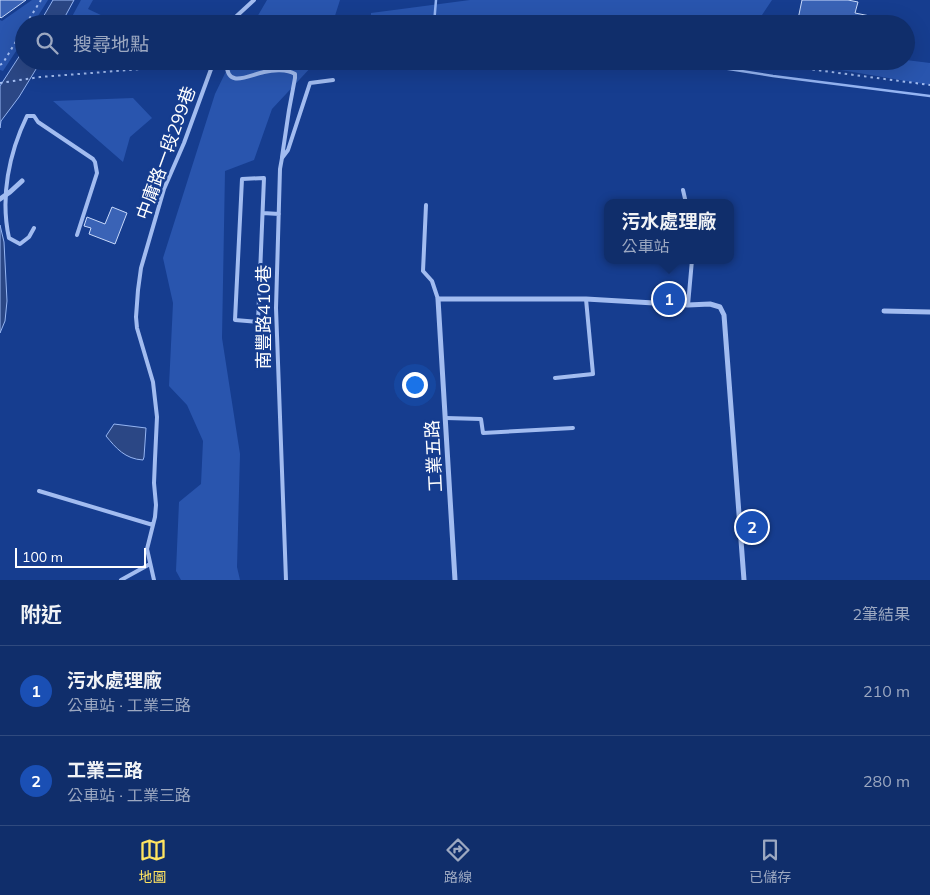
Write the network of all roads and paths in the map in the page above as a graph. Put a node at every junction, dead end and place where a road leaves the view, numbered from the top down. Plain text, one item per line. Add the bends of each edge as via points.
1 (41, 0) edge
2 (254, 0) edge
3 (32, 15) edge
4 (238, 15) edge
5 (15, 43) edge
6 (0, 65) edge
7 (121, 70) edge
8 (211, 70) edge
9 (227, 70) edge
10 (274, 70) edge
11 (274, 70) edge
12 (816, 70) edge
13 (333, 80) dead end
14 (0, 83) edge
15 (930, 85) edge
16 (282, 158) junction
17 (22, 180) dead end
18 (683, 190) dead end
19 (6, 195) junction
20 (0, 199) edge
21 (685, 199) edge
22 (426, 205) dead end
23 (263, 213) junction
24 (279, 214) junction
25 (34, 228) dead end
26 (78, 235) dead end
27 (692, 264) edge
28 (586, 299) junction
29 (438, 300) junction
30 (688, 305) junction
31 (884, 311) dead end
32 (930, 312) edge
33 (556, 378) dead end
34 (446, 418) junction
35 (573, 428) dead end
36 (39, 491) dead end
37 (153, 525) junction
38 (150, 564) junction
39 (121, 580) edge
40 (154, 580) edge
41 (286, 580) edge
42 (455, 580) edge
43 (744, 580) edge

1 - 3 path
2 - 4 lane
5 - 6 path
7 - 14 path
8 - 37 lane, 中庸路一段299巷 via 164,189 141,268 138,290 137,328 153,382 157,417
9 - 10 lane via 235,79
11 - 16 lane via 295,74
12 - 15 path
13 - 16 lane, 南豐路410巷 via 310,83 288,150
16 - 24 lane, 南豐路410巷
17 - 19 street
18 - 21 lane
19 - 20 street
19 - 25 lane via 9,238 20,244
19 - 26 lane via 15,147 27,116 34,116 96,162 97,173
22 - 29 lane via 424,271 432,281
23 - 23 lane via 258,322 235,320 242,179 264,178
23 - 24 lane
24 - 41 lane, 南豐路410巷 via 276,308
27 - 30 lane
28 - 29 street
28 - 30 street
28 - 33 lane via 594,374
29 - 34 street, 工業五路
30 - 43 street via 710,304 720,307 724,315
31 - 32 street
34 - 35 lane via 481,419 483,433
34 - 42 street, 工業五路
36 - 37 lane
37 - 38 lane, 中庸路一段299巷 via 147,549
38 - 39 lane
38 - 40 lane, 中庸路一段299巷

